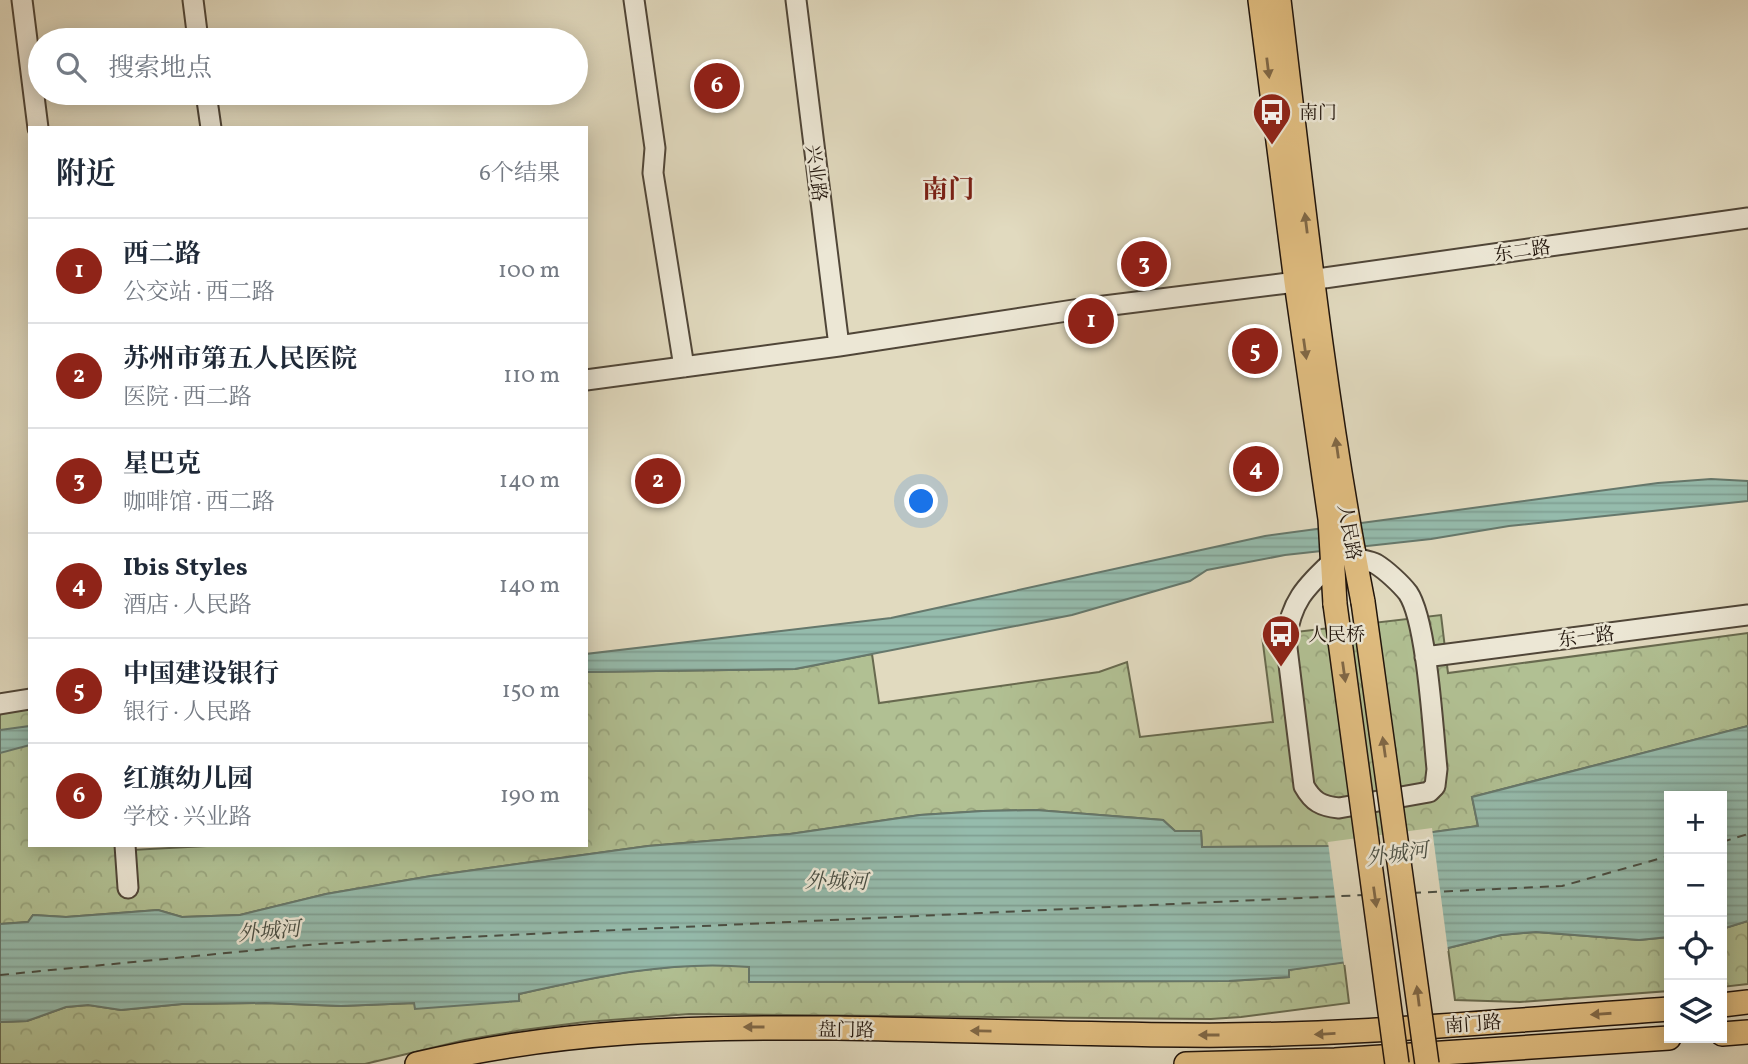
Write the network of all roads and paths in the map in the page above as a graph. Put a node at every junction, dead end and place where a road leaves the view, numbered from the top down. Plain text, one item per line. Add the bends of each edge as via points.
1 (22, 0) edge
2 (192, 0) edge
3 (634, 0) edge
4 (796, 0) edge
5 (1260, 0) edge
6 (1279, 0) edge
7 (196, 28) edge
8 (28, 48) edge
9 (35, 105) edge
10 (208, 105) edge
11 (38, 126) edge
12 (211, 126) edge
13 (1748, 218) edge
14 (1304, 280) junction
15 (839, 346) junction
16 (684, 367) junction
17 (588, 380) edge
18 (1344, 560) junction
19 (1748, 615) edge
20 (1424, 657) junction
21 (28, 699) edge
22 (0, 704) edge
23 (125, 847) edge
24 (128, 888) dead end
25 (1748, 1002) edge
26 (1727, 1004) edge
27 (1664, 1009) edge
28 (1748, 1032) edge
29 (1727, 1034) edge
30 (1277, 1035) junction
31 (1664, 1038) edge
32 (480, 1057) edge
33 (1279, 1063) edge
34 (417, 1064) edge
35 (1186, 1064) edge
36 (1397, 1064) edge
37 (1427, 1064) edge

1 - 8 street
2 - 7 street
3 - 16 street via 655,148 653,173
4 - 15 street, 兴业路
5 -> 14 main road, 人民路
14 -> 6 main road, 人民路
9 - 11 street
10 - 12 street
13 - 14 street, 东二路
14 - 15 street, 东二路
14 - 18 main road, 人民路
15 - 16 street, 东二路
16 - 17 street, 东二路
18 - 20 street via 1375,564 1409,594
18 - 20 street via 1312,581 1289,618 1286,640 1304,786 1311,799 1339,808 1429,792 1436,786
18 -> 36 main road, 人民路, bridge via 1335,604
37 -> 18 main road, 人民路, bridge via 1363,602
19 - 20 street, 东一路
21 - 22 street
23 - 24 street
25 - 26 main road
27 -> 30 main road, 南门路
28 - 29 main road
30 -> 32 main road, 盘门路 via 699,1028 571,1036
30 - 33 main road
31 - 33 main road, 南门路
32 - 34 main road, 盘门路
33 - 35 main road

